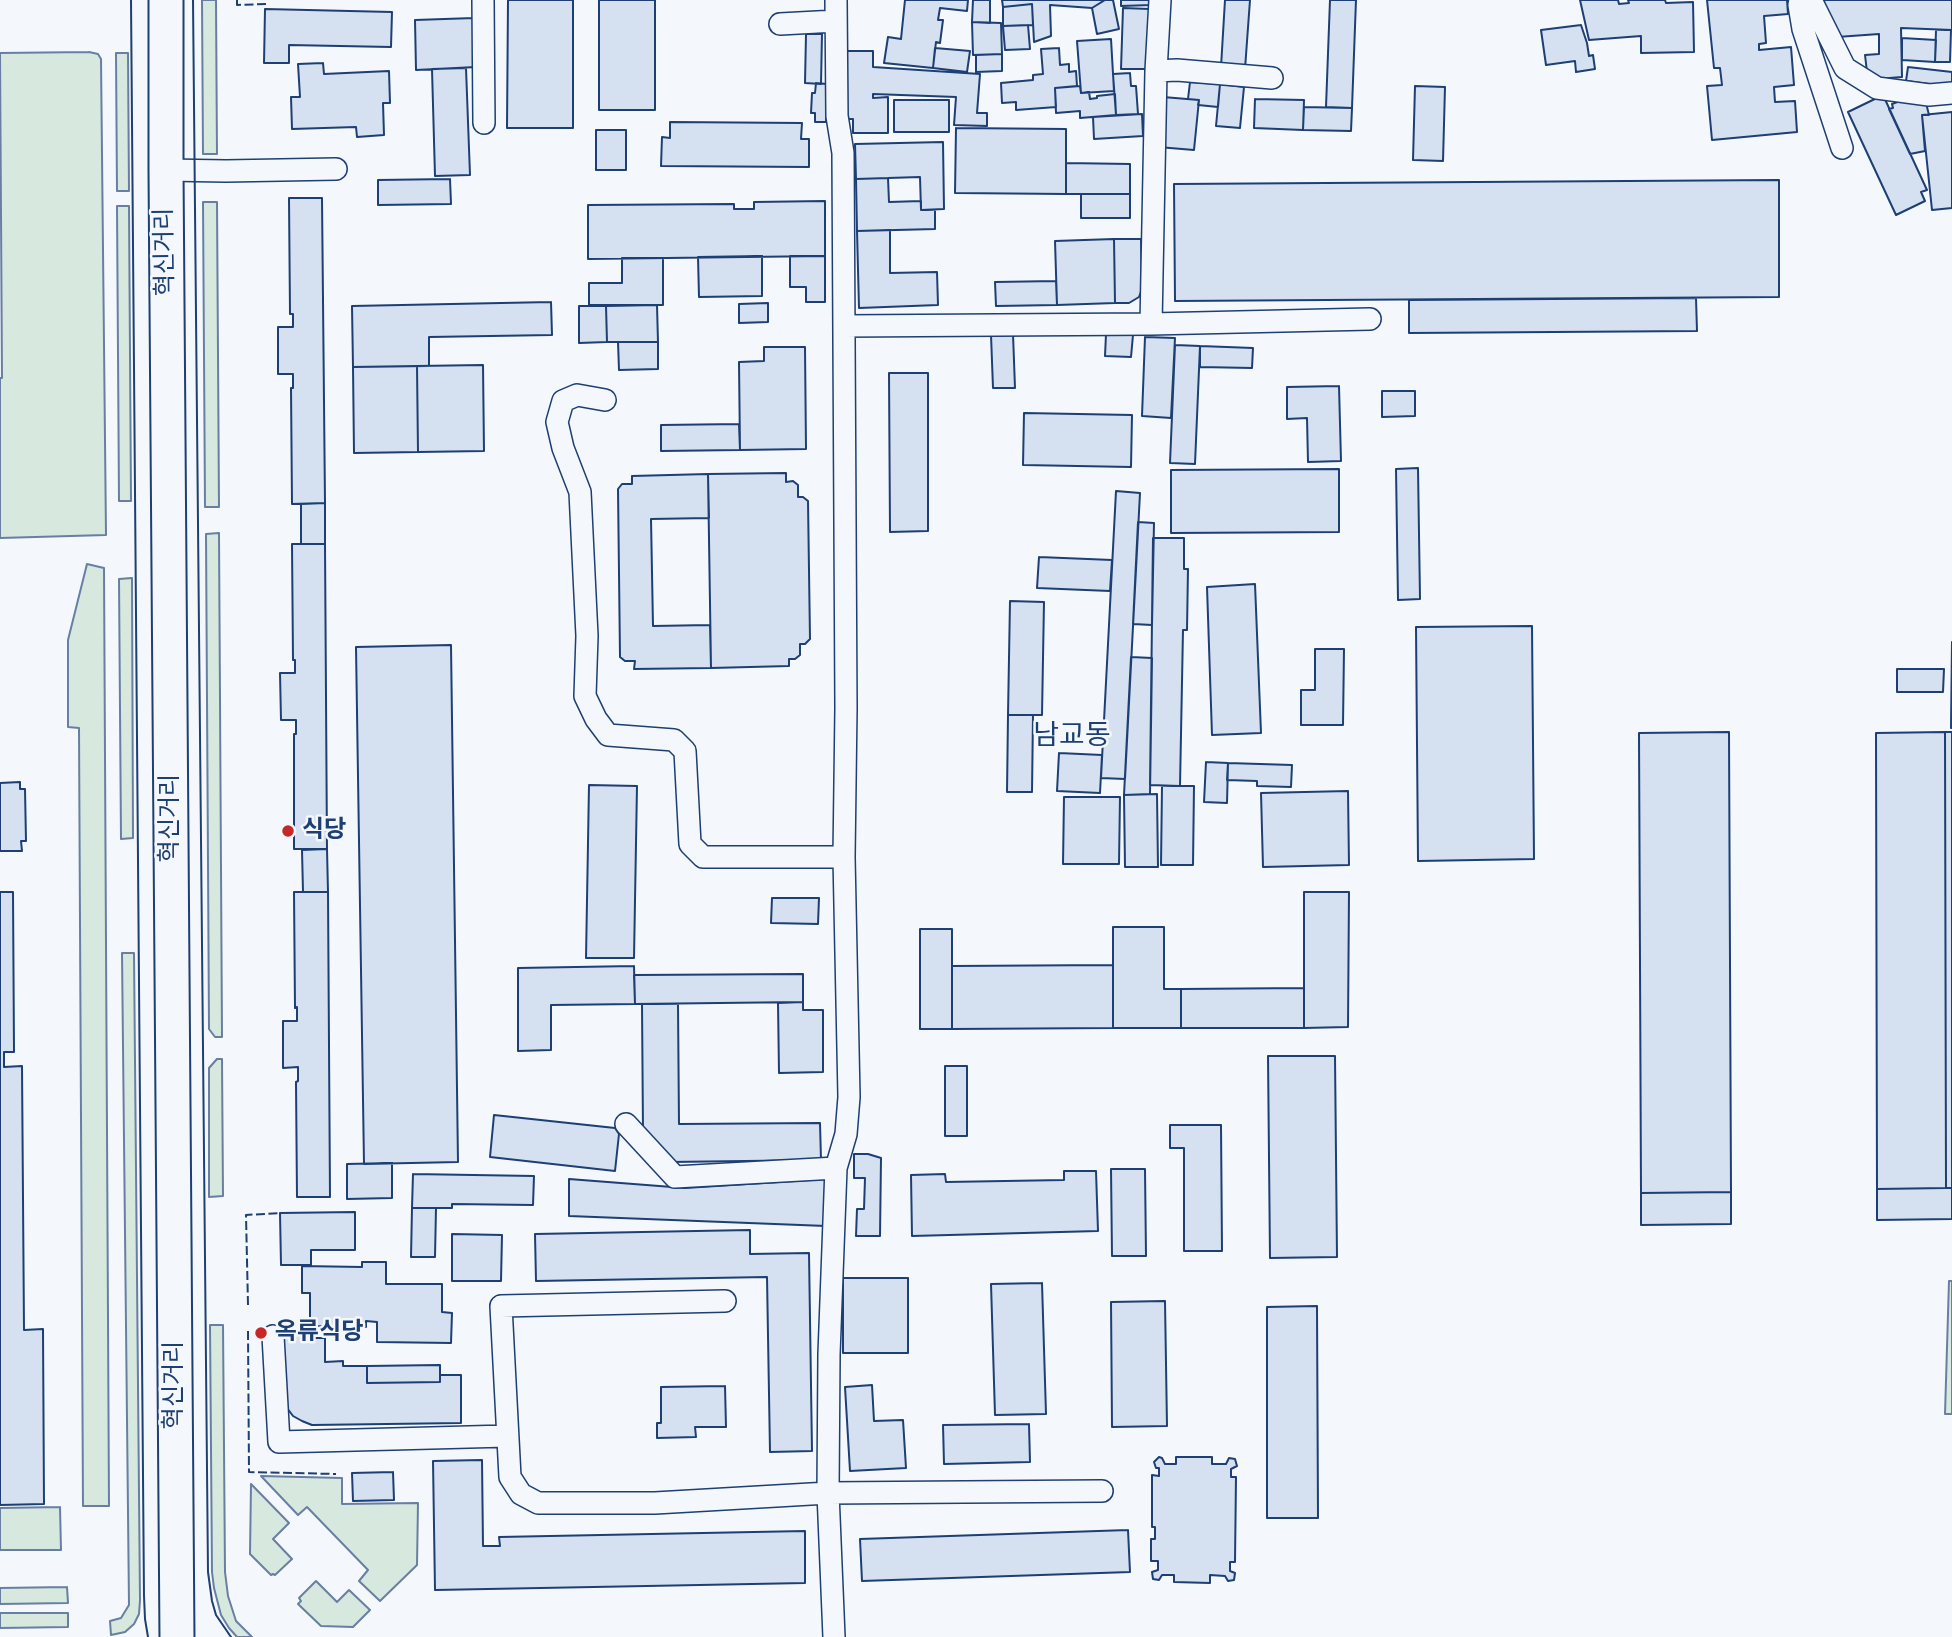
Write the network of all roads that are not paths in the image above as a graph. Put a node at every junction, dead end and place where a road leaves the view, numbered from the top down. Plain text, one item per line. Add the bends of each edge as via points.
1 (166, 0) edge
2 (483, 0) edge
3 (1160, 0) edge
4 (1800, 0) edge
5 (1811, 0) edge
6 (836, 10) edge
7 (780, 24) dead end
8 (1156, 71) junction
9 (1272, 78) dead end
10 (1952, 93) edge
11 (484, 123) dead end
12 (1842, 148) dead end
13 (336, 169) dead end
14 (166, 170) junction
15 (1370, 319) dead end
16 (1151, 324) junction
17 (844, 326) junction
18 (605, 400) dead end
19 (844, 857) junction
20 (626, 1124) dead end
21 (836, 1168) junction
22 (726, 1301) dead end
23 (273, 1336) dead end
24 (507, 1436) junction
25 (1102, 1491) dead end
26 (828, 1493) junction
27 (177, 1637) edge
28 (834, 1637) edge

1 - 14 main road, 혁신거리
2 - 11 street
3 - 8 street
4 - 12 street via 1803,29
5 - 10 street via 1844,68 1877,88 1929,95
6 - 7 street
6 - 17 street
8 - 9 street
8 - 16 street
13 - 14 street
14 - 27 main road, 혁신거리
15 - 16 street
16 - 17 street
17 - 19 street
18 - 19 street via 577,395 563,401 557,422 580,492 585,696 596,719 608,735 674,740 685,751 690,844 703,857
19 - 21 street via 849,1097
20 - 21 street via 676,1177
21 - 26 street
22 - 24 street via 500,1306
23 - 24 street via 279,1442
24 - 26 street via 510,1477 521,1494 538,1503 655,1503
25 - 26 street
26 - 28 street

